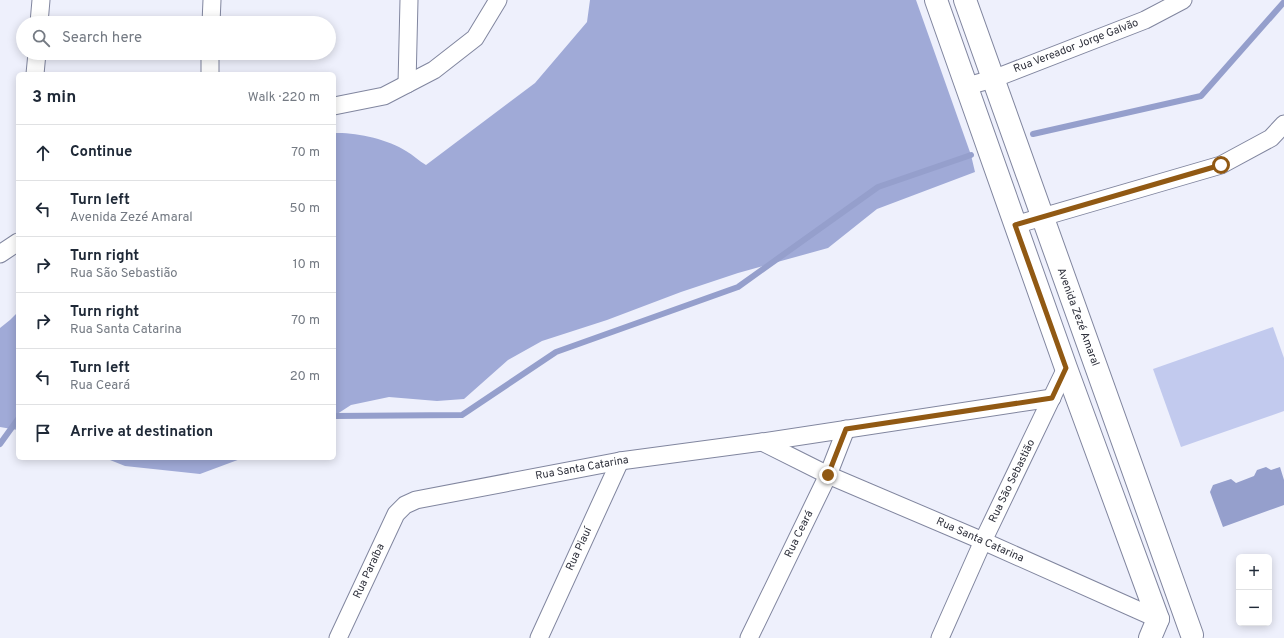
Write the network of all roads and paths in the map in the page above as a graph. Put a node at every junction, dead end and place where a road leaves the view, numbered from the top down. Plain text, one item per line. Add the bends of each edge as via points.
1 (41, 0) edge
2 (212, 0) edge
3 (409, 0) edge
4 (498, 0) edge
5 (936, 0) edge
6 (965, 0) edge
7 (1183, 0) edge
8 (40, 16) edge
9 (211, 16) edge
10 (36, 60) edge
11 (210, 60) edge
12 (35, 72) edge
13 (210, 72) edge
14 (993, 79) junction
15 (407, 84) junction
16 (967, 86) junction
17 (336, 106) edge
18 (1284, 124) edge
19 (1278, 142) edge
20 (1042, 216) junction
21 (1015, 225) junction
22 (16, 243) edge
23 (0, 254) edge
24 (1066, 368) junction
25 (1052, 398) junction
26 (846, 429) junction
27 (762, 442) junction
28 (620, 460) junction
29 (828, 475) junction
30 (405, 505) joint
31 (983, 541) junction
32 (1154, 629) edge
33 (1196, 636) edge
34 (338, 638) edge
35 (539, 638) edge
36 (749, 638) edge
37 (940, 638) edge

1 - 8 street
2 - 9 street
3 - 15 street
4 - 15 street via 475,38 434,70
5 - 16 main road
6 - 14 main road, Avenida Zezé Amaral
7 - 14 street, Rua Vereador Jorge Galvão via 1145,20
10 - 12 street
11 - 13 street
14 - 16 street, Rua Vereador Jorge Galvão
14 - 20 main road, Avenida Zezé Amaral
15 - 17 street via 384,96
16 - 21 main road
18 - 19 street
19 - 20 street via 1221,165
20 - 21 street
20 - 33 main road, Avenida Zezé Amaral
21 - 24 main road
22 - 23 street
24 - 25 street, Rua São Sebastião
24 - 32 main road
25 - 26 street, Rua Santa Catarina
25 - 31 street, Rua São Sebastião
26 - 27 street, Rua Santa Catarina
26 - 29 street, Rua Ceará
27 - 28 street, Rua Santa Catarina
27 - 29 street, Rua Santa Catarina
28 - 30 street, Rua Santa Catarina via 416,500
28 - 35 street, Rua Piauí
29 - 31 street, Rua Santa Catarina
29 - 36 street, Rua Ceará
30 - 34 street, Rua Paraíba via 396,514
31 - 32 street, Rua Santa Catarina
31 - 37 street, Rua São Sebastião
32 - 33 main road, Rua Santa Catarina

